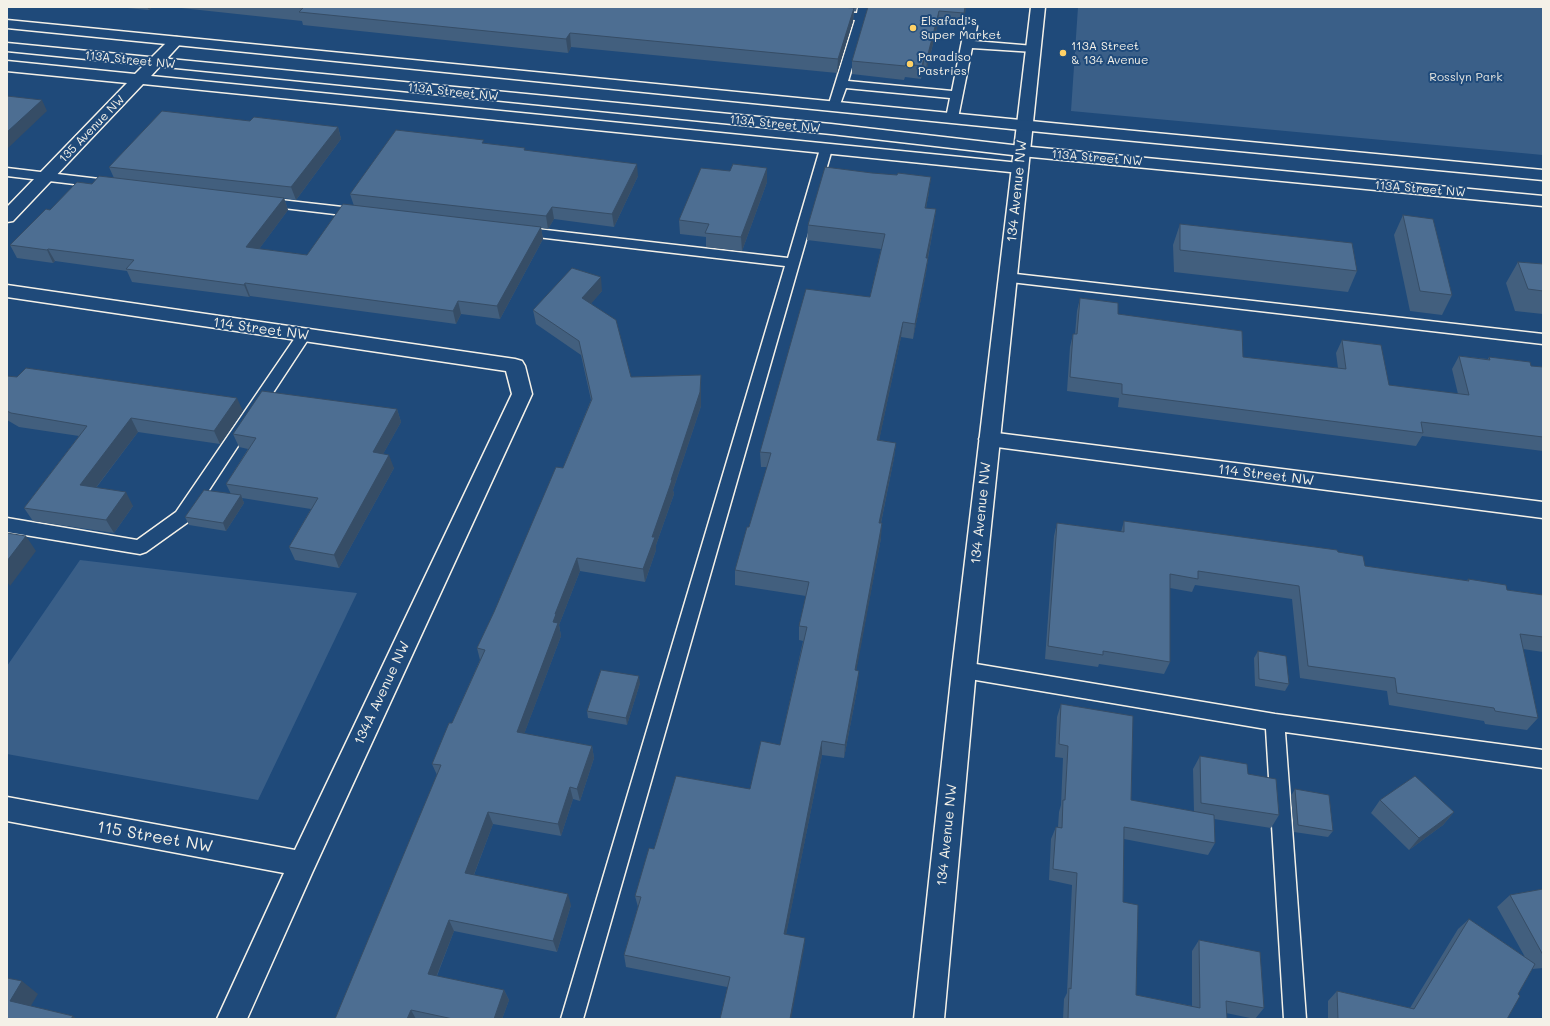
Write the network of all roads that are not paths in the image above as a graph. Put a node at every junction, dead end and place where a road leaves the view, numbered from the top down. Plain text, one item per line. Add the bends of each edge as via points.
1 (1038, 7) edge
2 (862, 12) edge
3 (822, 14) edge
4 (7, 24) edge
5 (971, 26) dead end
6 (176, 41) junction
7 (968, 44) junction
8 (7, 47) edge
9 (1034, 49) junction
10 (155, 63) junction
11 (7, 66) edge
12 (140, 80) junction
13 (841, 84) junction
14 (957, 95) junction
15 (834, 106) junction
16 (952, 118) junction
17 (1025, 126) junction
18 (826, 149) junction
19 (1020, 160) junction
20 (7, 172) edge
21 (1543, 175) edge
22 (46, 177) junction
23 (125, 186) edge
24 (252, 200) edge
25 (1543, 201) edge
26 (371, 214) edge
27 (7, 217) edge
28 (506, 229) edge
29 (793, 263) junction
30 (1007, 278) junction
31 (7, 291) edge
32 (304, 335) junction
33 (1543, 339) edge
34 (515, 366) joint
35 (989, 439) junction
36 (1543, 510) edge
37 (7, 525) edge
38 (964, 670) junction
39 (1274, 722) junction
40 (1543, 759) edge
41 (7, 809) edge
42 (302, 864) junction
43 (232, 1019) edge
44 (572, 1019) edge
45 (929, 1019) edge
46 (1295, 1019) edge

1 - 9 street, 134 Avenue NW
2 - 3 lane
2 - 13 lane
4 - 6 street, 113A Street NW
5 - 7 lane
6 - 10 street, 135 Avenue NW
6 - 15 street, 113A Street NW
7 - 9 lane
7 - 14 lane
8 - 10 street, 113A Street NW
9 - 17 street, 134 Avenue NW
10 - 12 street, 135 Avenue NW
10 - 19 street, 113A Street NW via 831,129
11 - 12 street, 113A Street NW
12 - 18 street, 113A Street NW
12 - 22 street, 135 Avenue NW
13 - 14 lane
13 - 15 lane
14 - 16 lane
15 - 16 street, 113A Street NW
16 - 17 street, 113A Street NW
17 - 19 street, 134 Avenue NW
17 - 21 street, 113A Street NW
18 - 19 street, 113A Street NW
18 - 29 lane
19 - 25 street, 113A Street NW
19 - 30 street, 134 Avenue NW
20 - 22 lane
22 - 23 lane
22 - 27 street, 135 Avenue NW
24 - 26 lane
28 - 29 lane
29 - 44 lane
30 - 33 lane
30 - 35 street, 134 Avenue NW
31 - 32 street, 114 Street NW
32 - 34 street, 114 Street NW
32 - 37 lane via 182,517 140,547
34 - 42 street, 134A Avenue NW via 522,394
35 - 36 street, 114 Street NW
35 - 38 street, 134 Avenue NW
38 - 39 lane
38 - 45 street, 134 Avenue NW
39 - 40 lane
39 - 46 lane
41 - 42 street, 115 Street NW
42 - 43 street, 134A Avenue NW

